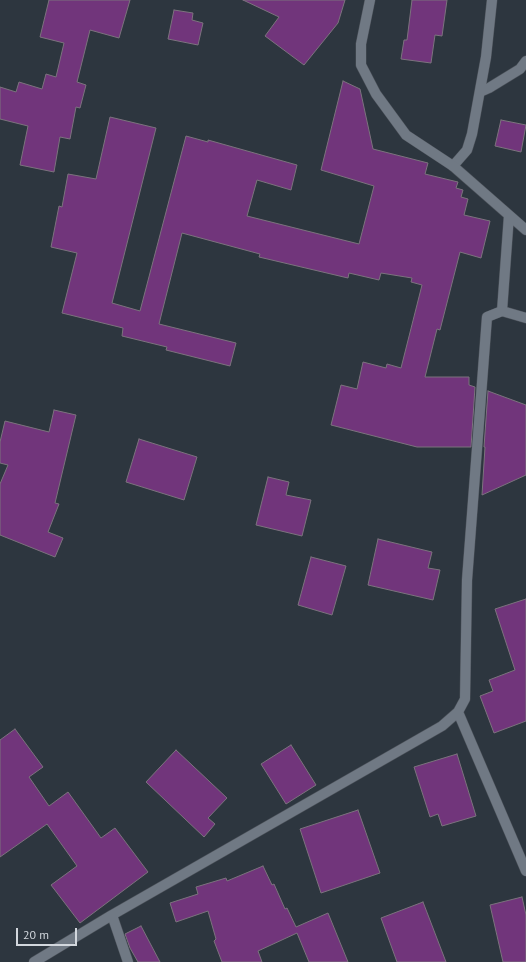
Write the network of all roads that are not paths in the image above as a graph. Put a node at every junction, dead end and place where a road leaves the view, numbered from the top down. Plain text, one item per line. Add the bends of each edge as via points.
1 (370, 0) edge
2 (492, 0) edge
3 (526, 61) edge
4 (480, 92) junction
5 (453, 166) junction
6 (509, 215) junction
7 (526, 230) edge
8 (502, 311) junction
9 (526, 318) edge
10 (458, 712) junction
11 (526, 871) edge
12 (112, 915) junction
13 (34, 962) edge
14 (128, 962) edge

1 - 5 street via 361,44 361,65 376,94 406,135
2 - 4 street
3 - 4 street via 520,69
4 - 5 street via 467,150
5 - 6 street
6 - 7 street
6 - 8 street
8 - 9 street
8 - 10 street via 486,317 467,580 466,699
10 - 11 street
10 - 12 street via 442,726
12 - 13 street
12 - 14 street

